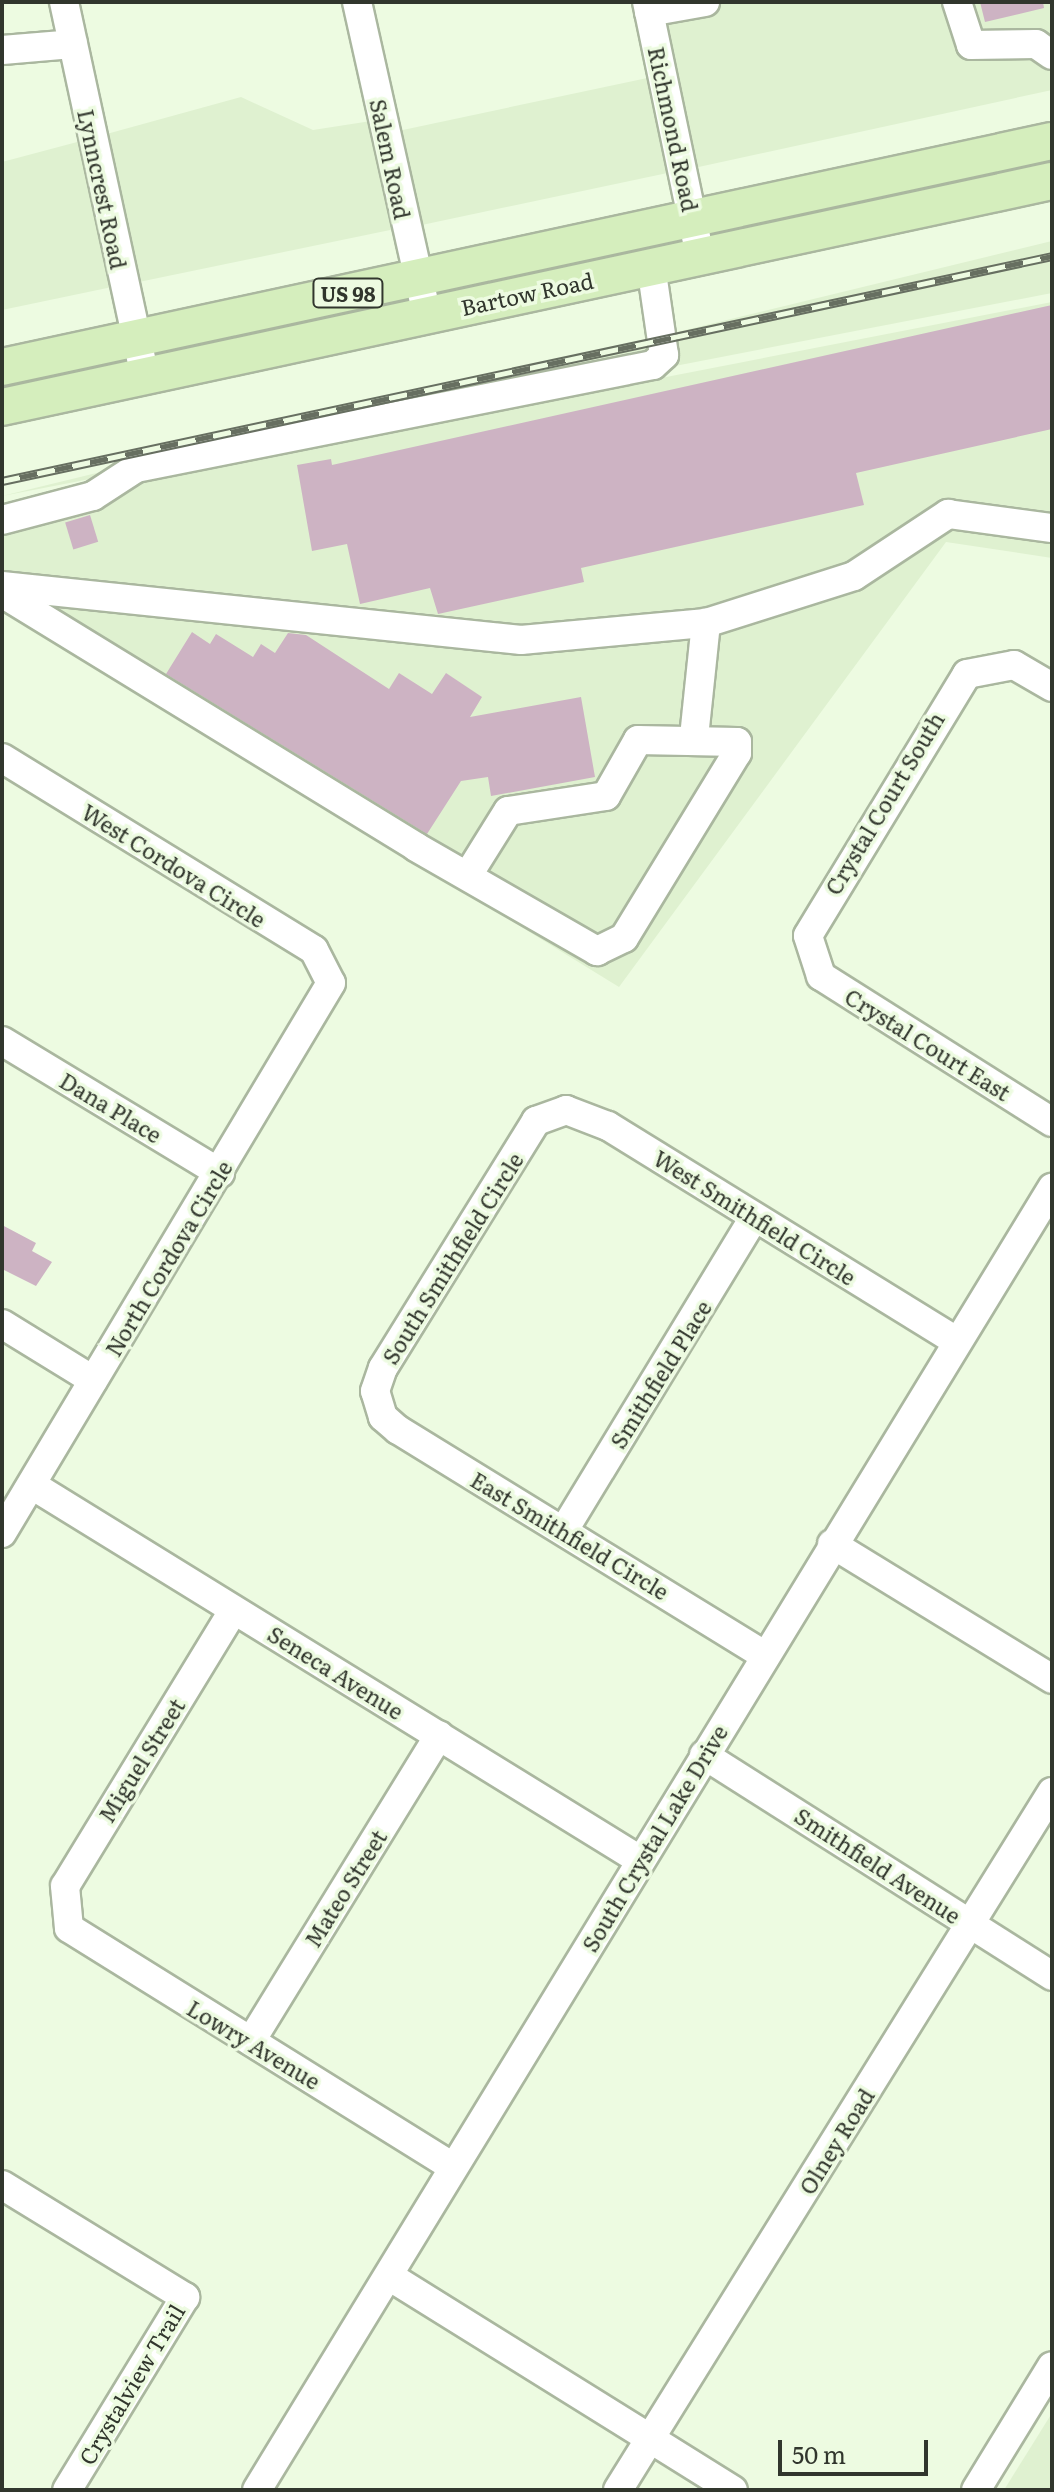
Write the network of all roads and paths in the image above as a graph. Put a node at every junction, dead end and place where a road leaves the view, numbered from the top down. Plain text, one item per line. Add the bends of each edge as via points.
1 (64, 2) edge
2 (357, 2) edge
3 (705, 2) edge
4 (957, 2) edge
5 (648, 7) edge
6 (73, 44) junction
7 (2, 50) edge
8 (1052, 55) edge
9 (1052, 141) edge
10 (1052, 181) edge
11 (694, 217) junction
12 (700, 256) junction
13 (651, 266) junction
14 (416, 278) junction
15 (427, 315) junction
16 (135, 339) junction
17 (2, 367) edge
18 (145, 376) junction
19 (2, 407) edge
20 (2, 520) edge
21 (1052, 528) edge
22 (2, 586) edge
23 (2, 593) edge
24 (706, 623) junction
25 (1052, 687) edge
26 (694, 737) junction
27 (2, 758) edge
28 (468, 875) junction
29 (811, 958) joint
30 (331, 983) joint
31 (2, 1041) edge
32 (548, 1113) joint
33 (1052, 1122) edge
34 (220, 1173) junction
35 (1052, 1188) edge
36 (754, 1218) junction
37 (2, 1324) edge
38 (956, 1341) junction
39 (93, 1380) junction
40 (381, 1411) joint
41 (32, 1485) junction
42 (564, 1530) junction
43 (2, 1533) edge
44 (832, 1544) junction
45 (233, 1611) junction
46 (764, 1655) junction
47 (1052, 1679) edge
48 (439, 1735) junction
49 (704, 1755) junction
50 (1052, 1792) edge
51 (640, 1860) junction
52 (64, 1914) joint
53 (968, 1924) junction
54 (1052, 1976) edge
55 (251, 2041) junction
56 (453, 2167) junction
57 (2, 2185) edge
58 (389, 2276) junction
59 (1052, 2366) edge
60 (652, 2441) junction
61 (67, 2490) edge
62 (257, 2490) edge
63 (618, 2490) edge
64 (733, 2490) edge
65 (976, 2490) edge

1 - 6 street, Lynncrest Road
2 - 14 street, Salem Road
3 - 5 street
4 - 8 street via 971,45 1036,44
5 - 11 street, Richmond Road
6 - 7 street
6 - 16 street, Lynncrest Road
9 - 11 main road, Bartow Road / US 98
10 - 12 main road, Bartow Road / US 98
11 - 12 street, Richmond Road
11 - 14 main road, Bartow Road / US 98
12 - 13 main road, Bartow Road / US 98
13 - 15 main road, Bartow Road / US 98
13 - 20 street via 664,355 653,365 136,468 93,496
14 - 15 street, Salem Road
14 - 16 main road, Bartow Road / US 98
15 - 18 main road, Bartow Road / US 98
16 - 17 main road, Bartow Road / US 98
16 - 18 street, Lynncrest Road
18 - 19 main road, Bartow Road / US 98
21 - 24 street via 948,514 854,576
22 - 24 street via 521,640
23 - 28 street
24 - 26 street
25 - 29 street, Crystal Court South via 1014,665 987,666 955,687 814,917
26 - 28 street via 638,740 606,796 508,811
26 - 28 street via 730,736 737,753 611,949 597,951
27 - 30 street, West Cordova Circle via 314,950
29 - 33 street, Crystal Court East via 836,987
30 - 34 street, North Cordova Circle
31 - 34 street, Dana Place
32 - 36 street, West Smithfield Circle via 584,1112
32 - 40 street, South Smithfield Circle via 536,1121 383,1368 375,1391
34 - 39 street, North Cordova Circle
35 - 38 street, South Crystal Lake Drive
36 - 38 street, West Smithfield Circle
36 - 42 street, Smithfield Place
37 - 39 street
38 - 44 street, South Crystal Lake Drive
39 - 41 street, North Cordova Circle
40 - 42 street, East Smithfield Circle via 398,1430
41 - 43 street, North Cordova Circle
41 - 45 street, Seneca Avenue
42 - 46 street, East Smithfield Circle
44 - 46 street, South Crystal Lake Drive
44 - 47 street
45 - 48 street, Seneca Avenue
45 - 52 street, Miguel Street via 65,1886
46 - 49 street, South Crystal Lake Drive
48 - 51 street, Seneca Avenue
48 - 55 street, Mateo Street
49 - 51 street, South Crystal Lake Drive
49 - 53 street, Smithfield Avenue
50 - 53 street, Olney Road
51 - 56 street, South Crystal Lake Drive
52 - 55 street, Lowry Avenue via 78,1937
53 - 54 street, Smithfield Avenue
53 - 60 street, Olney Road
55 - 56 street, Lowry Avenue
56 - 58 street, South Crystal Lake Drive
57 - 61 street, Crystalview Trail via 185,2297
58 - 60 street
58 - 62 street, South Crystal Lake Drive
59 - 65 street
60 - 63 street, Olney Road
60 - 64 street

